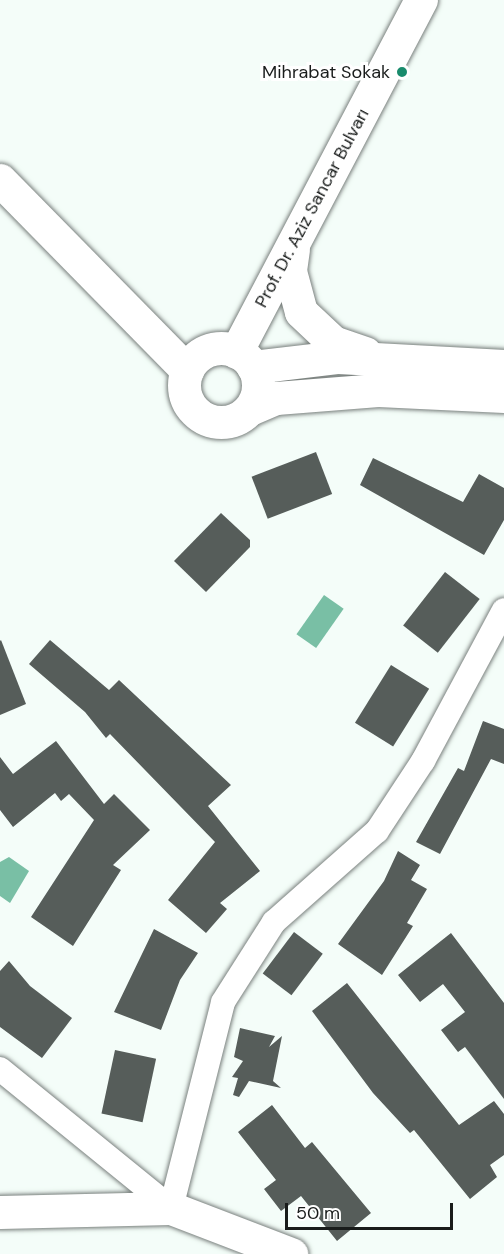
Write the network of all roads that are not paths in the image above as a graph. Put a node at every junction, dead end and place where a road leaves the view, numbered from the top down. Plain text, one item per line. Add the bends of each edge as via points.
1 (421, 0) edge
2 (0, 180) edge
3 (294, 241) junction
4 (384, 357) junction
5 (244, 360) junction
6 (504, 366) edge
7 (187, 370) junction
8 (504, 396) edge
9 (252, 408) junction
10 (504, 610) edge
11 (0, 1069) edge
12 (171, 1208) junction
13 (0, 1212) edge
14 (291, 1254) edge

1 - 3 street, Prof. Dr. Aziz Sancar Bulvarı
2 - 7 street
3 - 4 street via 290,271 301,312 333,342
3 - 5 street, Prof. Dr. Aziz Sancar Bulvarı
4 - 5 street
4 - 6 street
5 - 7 street via 213,349
5 - 9 street via 258,391
7 - 9 street via 185,394 199,415 223,422
8 - 9 street via 378,390 276,398
10 - 12 street via 423,761 377,831 274,922 223,1002
11 - 12 street
12 - 13 street
12 - 14 street

